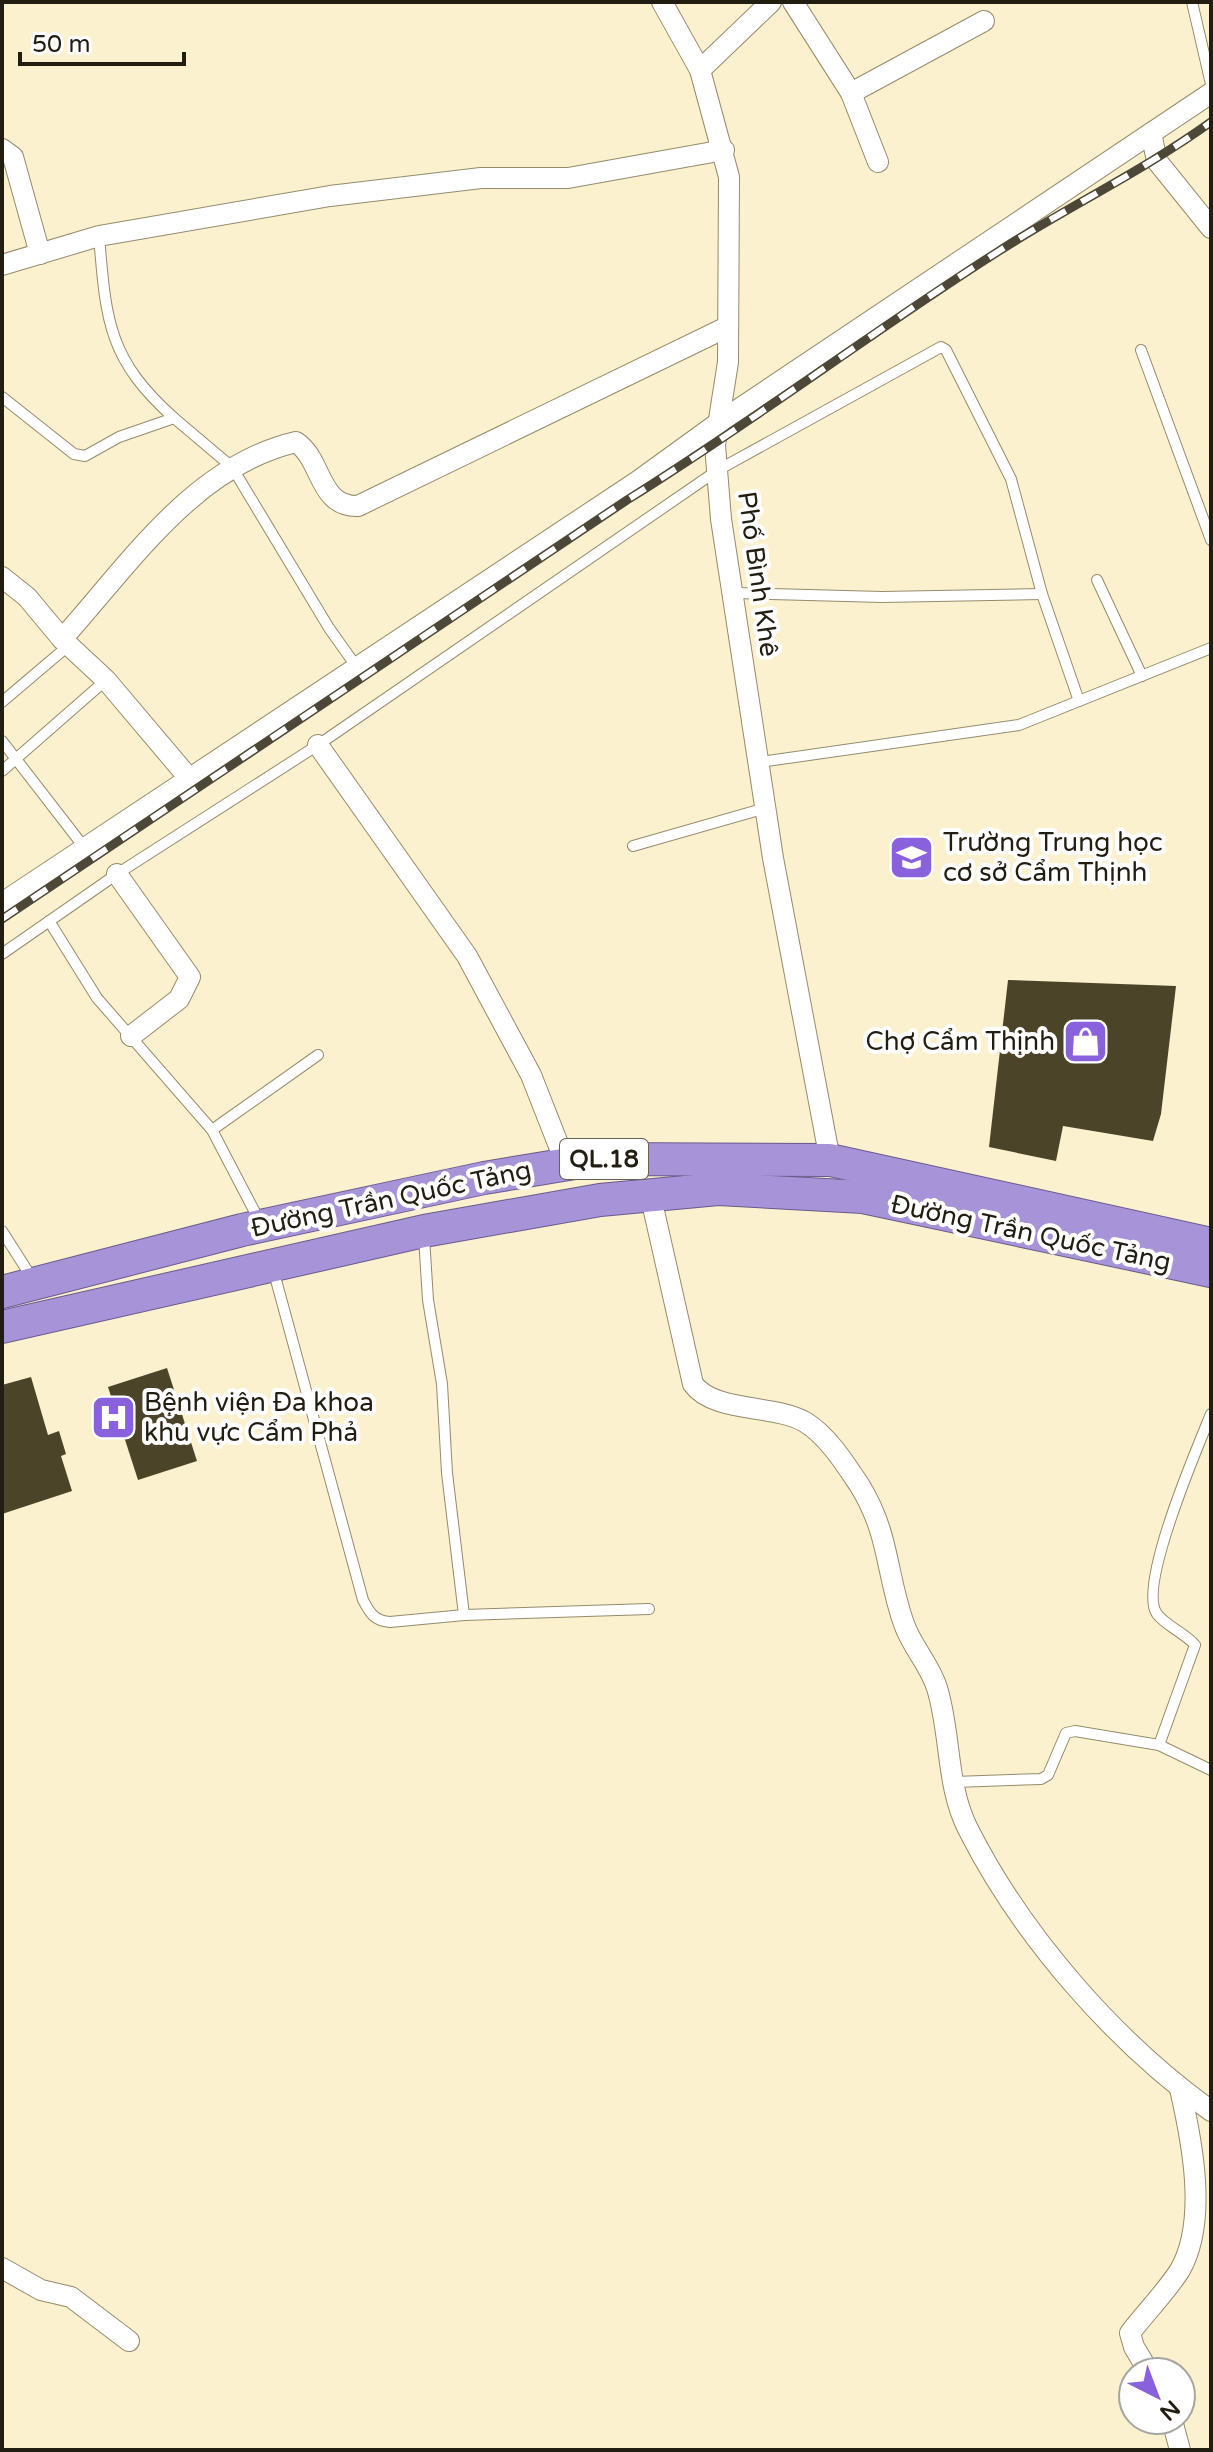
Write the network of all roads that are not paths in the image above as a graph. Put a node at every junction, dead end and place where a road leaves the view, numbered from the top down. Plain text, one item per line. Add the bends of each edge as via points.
1 (662, 2) edge
2 (771, 2) edge
3 (793, 2) edge
4 (1192, 2) edge
5 (984, 21) dead end
6 (700, 70) junction
7 (1211, 84) edge
8 (851, 93) junction
9 (1211, 93) edge
10 (1151, 133) junction
11 (2, 149) edge
12 (724, 150) junction
13 (878, 162) dead end
14 (1211, 228) edge
15 (99, 236) junction
16 (40, 254) junction
17 (2, 265) edge
18 (727, 327) junction
19 (1141, 350) dead end
20 (2, 397) edge
21 (174, 418) junction
22 (718, 423) junction
23 (232, 467) junction
24 (718, 470) junction
25 (1211, 540) edge
26 (2, 577) edge
27 (1097, 580) dead end
28 (733, 593) junction
29 (1042, 594) junction
30 (65, 642) junction
31 (1211, 648) edge
32 (356, 666) junction
33 (1142, 676) junction
34 (106, 680) junction
35 (1079, 701) junction
36 (2, 702) edge
37 (2, 741) edge
38 (318, 745) junction
39 (16, 759) junction
40 (760, 762) junction
41 (2, 771) edge
42 (188, 777) junction
43 (766, 808) junction
44 (633, 846) dead end
45 (84, 847) junction
46 (117, 874) junction
47 (2, 903) edge
48 (49, 921) junction
49 (2, 954) edge
50 (131, 1036) junction
51 (318, 1055) dead end
52 (212, 1130) junction
53 (830, 1160) junction
54 (566, 1164) junction
55 (651, 1198) junction
56 (262, 1226) junction
57 (1080, 1230) junction
58 (2, 1231) edge
59 (424, 1231) junction
60 (1211, 1244) edge
61 (272, 1263) junction
62 (1211, 1271) edge
63 (35, 1283) junction
64 (2, 1292) edge
65 (2, 1327) edge
66 (1211, 1414) edge
67 (649, 1609) dead end
68 (464, 1615) junction
69 (1159, 1745) junction
70 (1211, 1770) edge
71 (954, 1782) junction
72 (1180, 2089) junction
73 (1211, 2111) edge
74 (2, 2268) edge
75 (129, 2341) dead end
76 (1141, 2356) edge

1 - 6 street, Phố Bình Khê
2 - 6 street
3 - 8 street
4 - 7 lane
5 - 8 street
6 - 12 street, Phố Bình Khê
8 - 13 street
9 - 10 street
10 - 14 street via 1157,161
10 - 22 street
11 - 16 street via 13,157
12 - 15 street via 568,178 481,178 380,189
12 - 18 street, Phố Bình Khê via 729,201
15 - 16 street
15 - 21 lane via 113,340 135,380
16 - 17 street
18 - 22 street, Phố Bình Khê via 728,362
18 - 23 street via 358,506 333,499 296,442
19 - 25 lane
20 - 21 lane via 74,454 85,456 119,437
21 - 23 lane
22 - 24 street, Phố Bình Khê
22 - 32 street
23 - 30 street via 191,495
23 - 32 lane
24 - 28 street, Phố Bình Khê
24 - 29 lane via 944,348 1011,479
24 - 38 lane
26 - 30 street via 35,604
27 - 33 lane
28 - 29 lane
28 - 40 street, Phố Bình Khê
29 - 35 lane
30 - 34 street
30 - 36 lane
31 - 33 lane
32 - 42 street
33 - 35 lane
34 - 39 lane
34 - 42 street
35 - 40 lane via 1019,725
37 - 39 lane
38 - 46 lane
38 - 54 street via 467,956 531,1075
39 - 41 lane
39 - 45 lane
40 - 43 street, Phố Bình Khê
42 - 45 street
43 - 44 lane
43 - 53 street, Phố Bình Khê
45 - 47 street
46 - 48 lane
46 - 50 street via 190,977 179,999
48 - 49 lane
48 - 50 lane via 97,998
50 - 52 lane
51 - 52 lane
52 - 56 lane
53 - 54 highway, Đường Trần Quốc Tảng / QL.18 via 599,1159
53 - 57 highway, Đường Trần Quốc Tảng / QL.18
54 - 56 highway, Đường Trần Quốc Tảng / QL.18
55 - 57 highway, Đường Trần Quốc Tảng / QL.18 via 718,1189 863,1197
55 - 59 highway, Đường Trần Quốc Tảng / QL.18 via 600,1200
55 - 71 street via 693,1384 706,1397 806,1423 848,1468 868,1501 884,1533 903,1621 938,1689
56 - 61 highway
56 - 63 highway, Đường Trần Quốc Tảng / QL.18
57 - 60 highway, Đường Trần Quốc Tảng / QL.18
57 - 62 highway, Đường Trần Quốc Tảng / QL.18
58 - 63 lane
59 - 61 highway, Đường Trần Quốc Tảng / QL.18
59 - 68 lane
61 - 65 highway, Đường Trần Quốc Tảng / QL.18
61 - 68 lane via 363,1600 380,1621
63 - 64 highway, Đường Trần Quốc Tảng / QL.18
66 - 69 lane via 1174,1502 1152,1596 1156,1613 1195,1645
67 - 68 lane
69 - 70 lane
69 - 71 lane via 1075,1731 1066,1733 1048,1775 1041,1779
71 - 72 street via 968,1829 1072,1985
72 - 73 street
72 - 76 street via 1191,2135 1196,2227 1180,2269 1130,2333
74 - 75 street via 41,2290 71,2297

